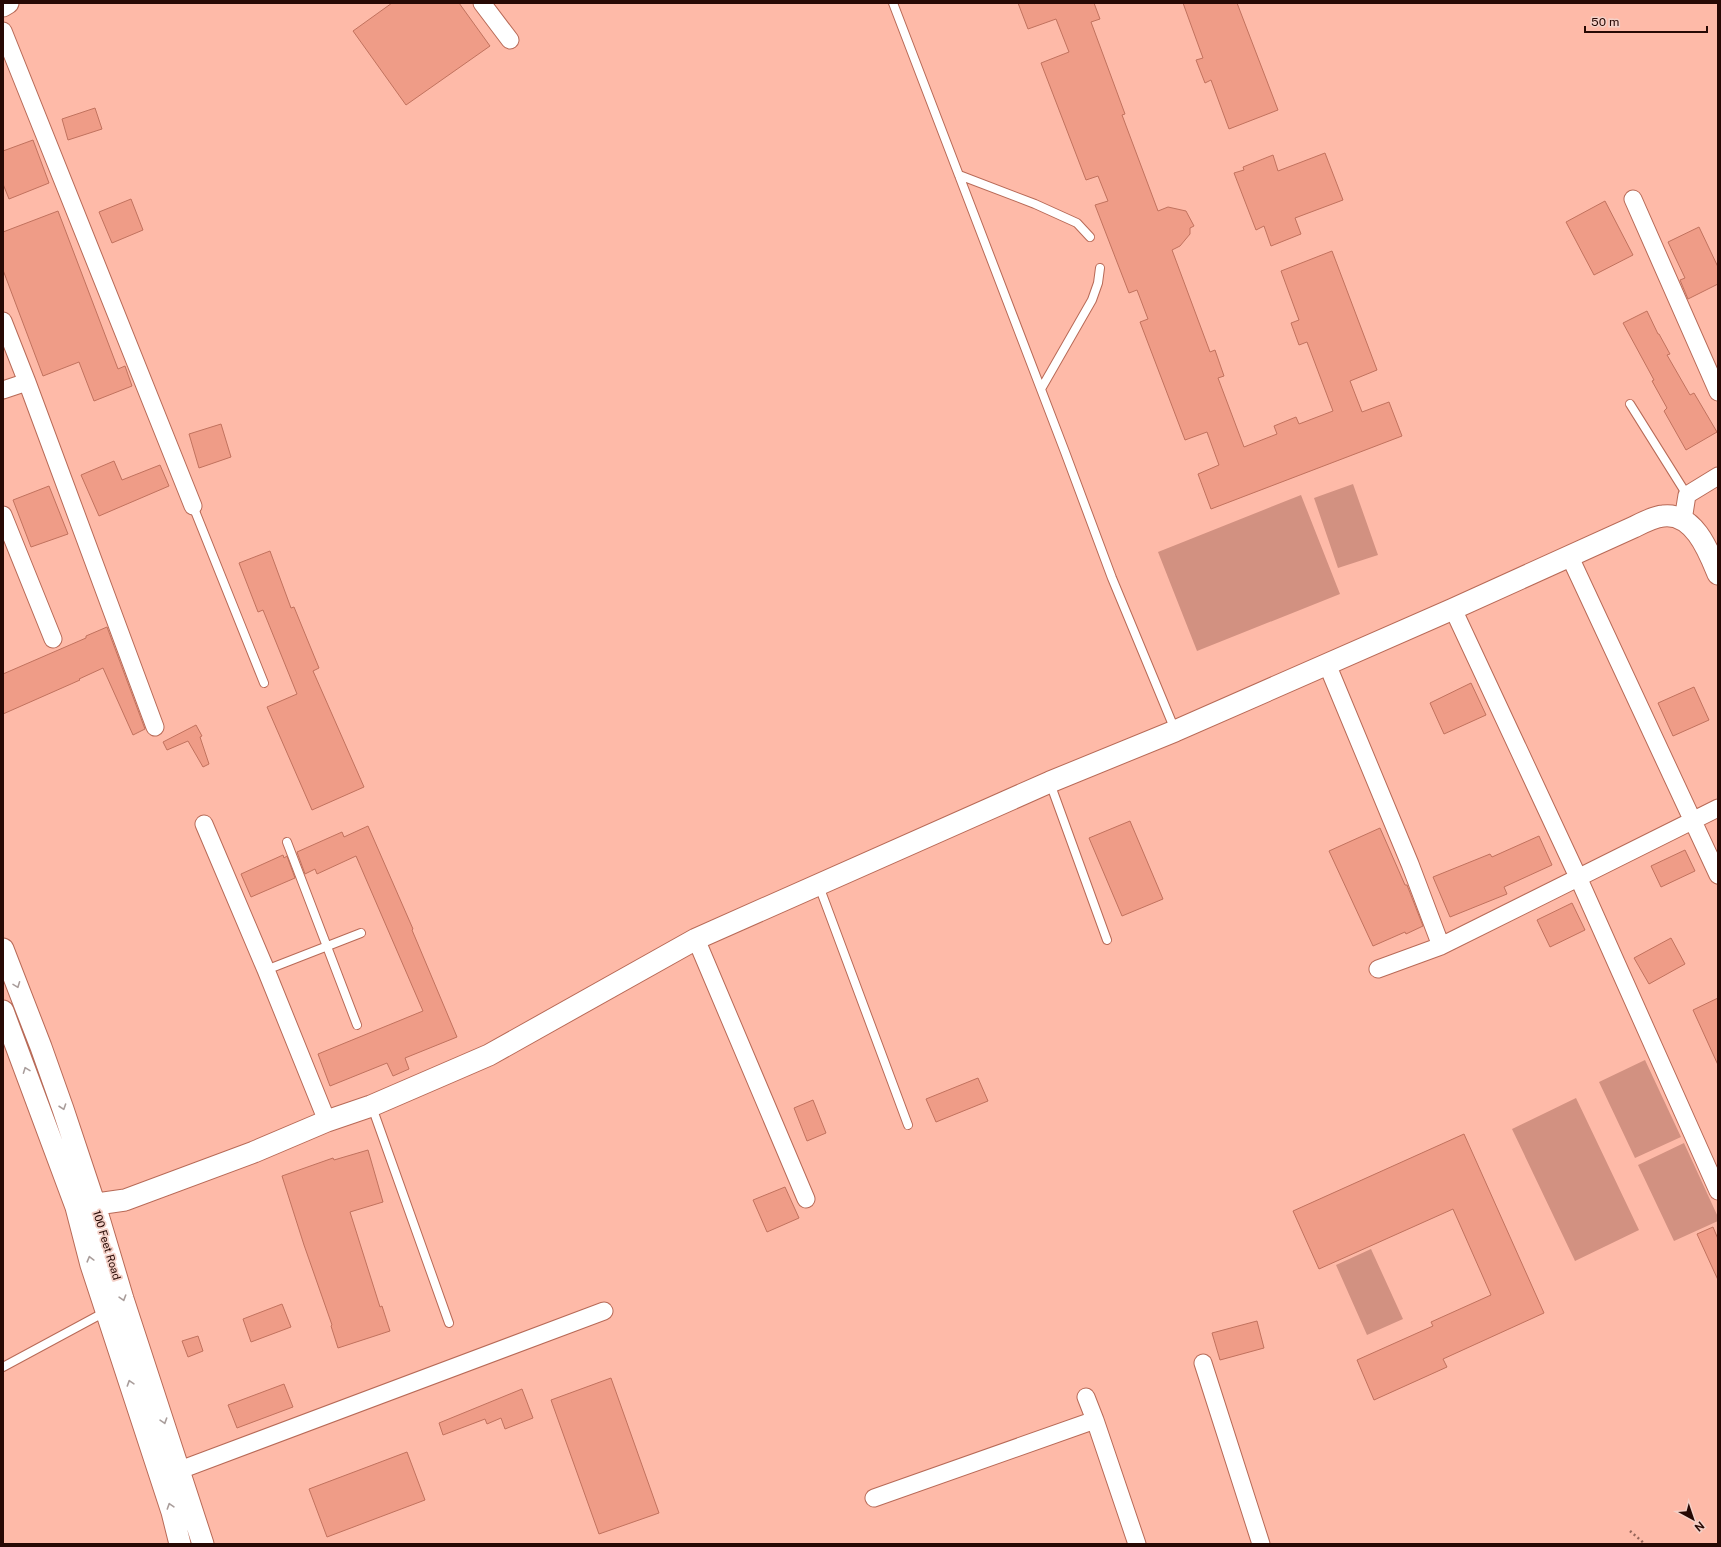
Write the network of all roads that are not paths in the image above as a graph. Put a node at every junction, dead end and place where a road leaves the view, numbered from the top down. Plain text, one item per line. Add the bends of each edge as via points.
1 (8, 3) edge
2 (482, 3) edge
3 (893, 3) edge
4 (3, 6) edge
5 (3, 30) edge
6 (510, 40) dead end
7 (959, 175) junction
8 (1633, 199) dead end
9 (1090, 237) dead end
10 (1100, 268) dead end
11 (3, 321) edge
12 (27, 382) junction
13 (1041, 389) junction
14 (3, 390) edge
15 (1718, 392) edge
16 (1630, 404) dead end
17 (1718, 476) edge
18 (1687, 495) junction
19 (193, 506) joint
20 (3, 515) edge
21 (1683, 520) junction
22 (1569, 555) junction
23 (1718, 574) edge
24 (1453, 609) junction
25 (53, 640) dead end
26 (1327, 664) junction
27 (264, 683) dead end
28 (155, 727) dead end
29 (1175, 731) junction
30 (1050, 782) junction
31 (1718, 808) edge
32 (1693, 820) junction
33 (204, 824) dead end
34 (287, 842) dead end
35 (1718, 875) edge
36 (1578, 877) junction
37 (818, 884) junction
38 (361, 933) dead end
39 (696, 938) junction
40 (1107, 940) dead end
41 (327, 946) junction
42 (1441, 946) junction
43 (3, 949) edge
44 (1378, 969) dead end
45 (266, 970) junction
46 (3, 1011) edge
47 (357, 1025) dead end
48 (371, 1106) junction
49 (327, 1121) junction
50 (908, 1125) dead end
51 (1718, 1189) edge
52 (806, 1199) dead end
53 (86, 1206) junction
54 (108, 1311) junction
55 (604, 1311) dead end
56 (449, 1323) dead end
57 (1203, 1363) dead end
58 (3, 1367) edge
59 (1086, 1397) dead end
60 (1095, 1420) junction
61 (180, 1470) junction
62 (874, 1498) dead end
63 (180, 1544) edge
64 (203, 1544) edge
65 (1137, 1544) edge
66 (1261, 1544) edge

1 - 4 street
2 - 6 street
3 - 7 lane
5 - 19 street
7 - 9 lane via 1077,223
7 - 13 lane
8 - 15 street
10 - 13 lane via 1092,300
11 - 12 street
12 - 14 street
12 - 28 street
13 - 29 lane via 1112,578
16 - 18 lane
17 - 18 street
18 - 21 street
19 - 27 lane
20 - 25 street
21 - 22 street via 1663,516
21 - 23 street via 1705,545
22 - 24 street
22 - 32 street
24 - 26 street
24 - 36 street
26 - 29 street
26 - 42 street
29 - 30 street
30 - 37 street
30 - 40 lane
31 - 32 street
32 - 35 street
32 - 36 street
33 - 45 street
34 - 41 lane
36 - 42 street
36 - 51 street
37 - 39 street
37 - 50 lane
38 - 41 lane
39 - 48 street via 492,1054
39 - 52 street
41 - 45 lane
41 - 47 lane
42 - 44 street
43 -> 53 street, 100 Feet Road via 44,1054
45 - 49 street
53 -> 46 street, 100 Feet Road
48 - 49 street
48 - 56 lane
49 - 53 street via 254,1152 125,1200
54 -> 53 street, 100 Feet Road via 92,1265
53 -> 61 street, 100 Feet Road via 123,1299
54 - 58 lane
63 -> 54 street, 100 Feet Road
55 - 61 street
57 - 66 street
59 - 60 street
60 - 62 street
60 - 65 street
61 - 64 street, 100 Feet Road

